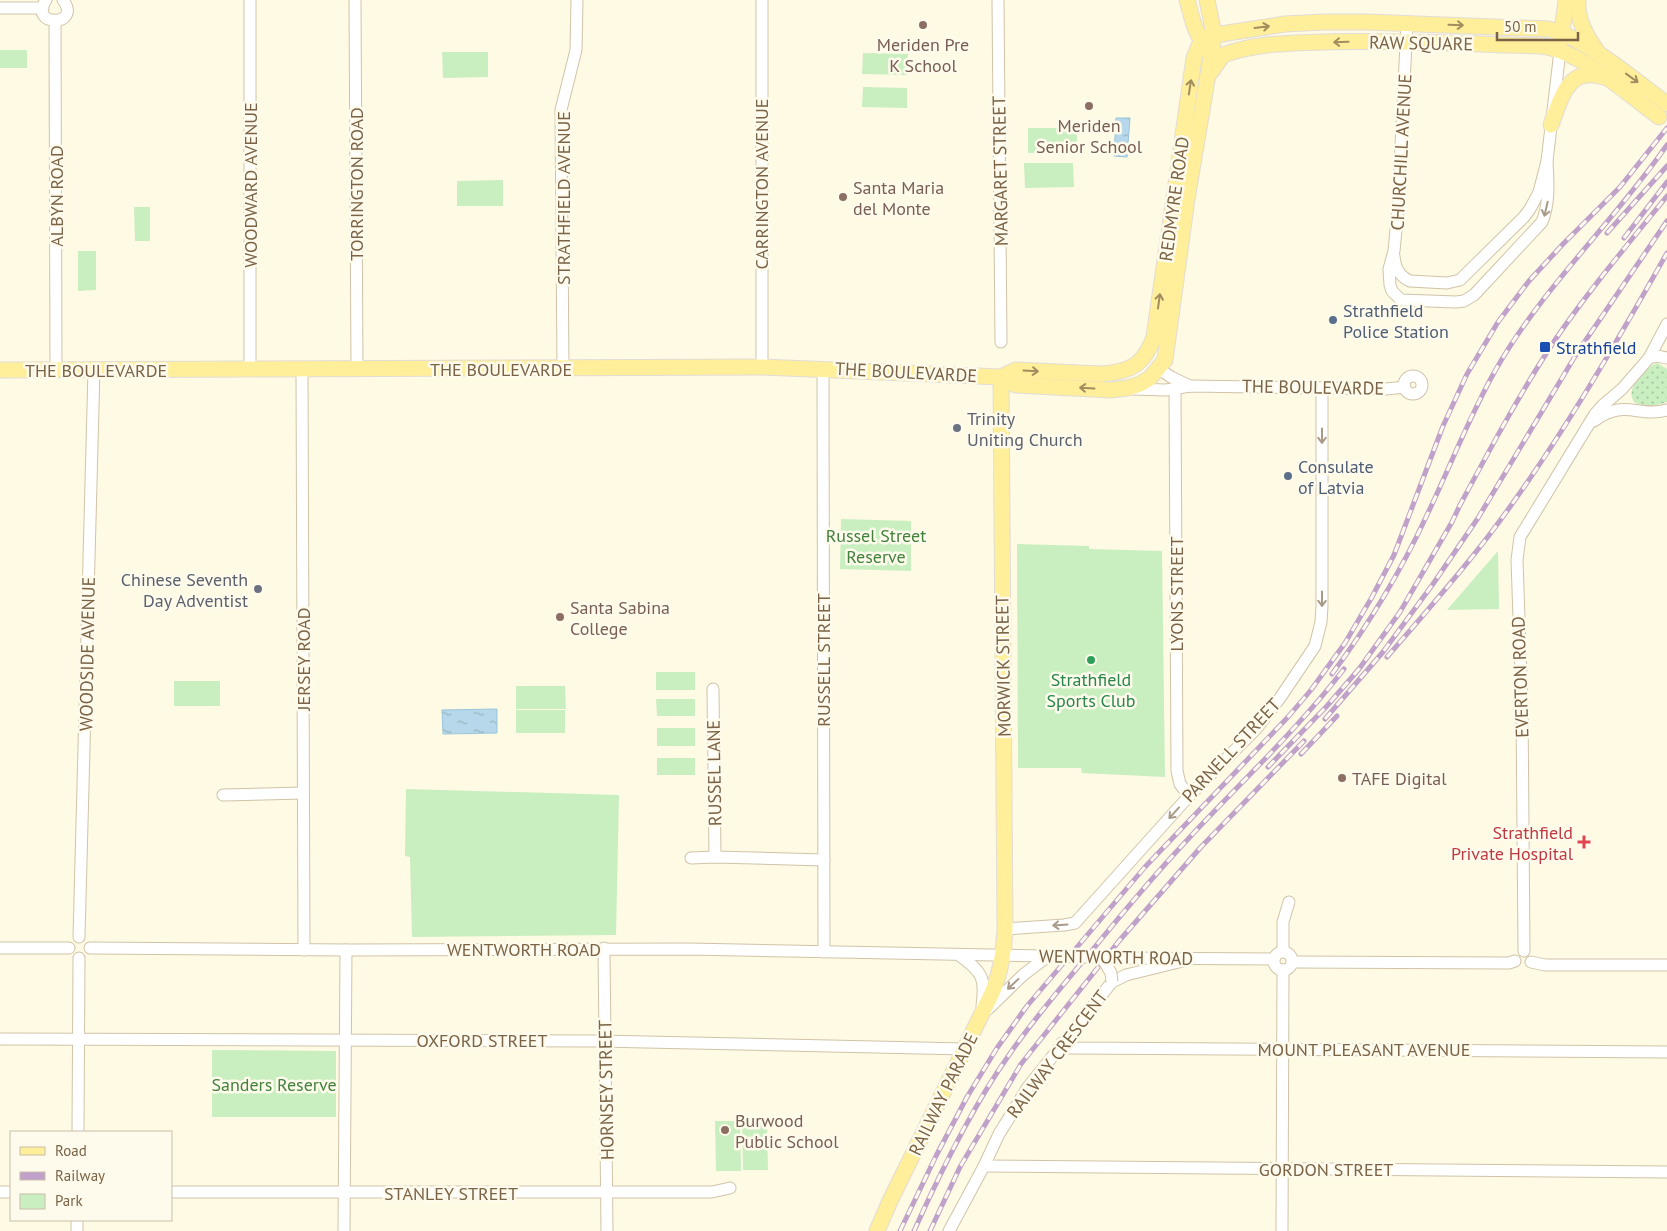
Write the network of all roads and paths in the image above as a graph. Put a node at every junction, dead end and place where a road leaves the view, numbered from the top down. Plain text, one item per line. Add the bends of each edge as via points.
1 (63, 0) edge
2 (250, 0) edge
3 (355, 0) edge
4 (576, 0) edge
5 (762, 0) edge
6 (998, 0) edge
7 (1187, 0) edge
8 (1207, 0) edge
9 (1566, 0) edge
10 (1578, 0) edge
11 (44, 4) edge
12 (0, 8) edge
13 (55, 21) junction
14 (1193, 23) junction
15 (1407, 23) junction
16 (1562, 32) junction
17 (1207, 38) junction
18 (1407, 42) junction
19 (1560, 52) junction
20 (1218, 53) junction
21 (1601, 56) junction
22 (1194, 58) junction
23 (1605, 77) junction
24 (1667, 104) edge
25 (1659, 118) dead end
26 (1552, 125) junction
27 (1547, 161) junction
28 (1394, 251) junction
29 (1460, 280) junction
30 (1474, 295) junction
31 (1667, 324) edge
32 (1001, 342) dead end
33 (1648, 358) junction
34 (1667, 358) edge
35 (1134, 367) joint
36 (762, 368) junction
37 (250, 369) junction
38 (302, 369) junction
39 (358, 369) junction
40 (563, 369) junction
41 (823, 369) junction
42 (1159, 369) junction
43 (0, 370) edge
44 (94, 370) junction
45 (56, 371) junction
46 (1101, 374) junction
47 (1001, 377) junction
48 (1190, 386) junction
49 (1404, 386) dead end
50 (1127, 388) junction
51 (1322, 388) junction
52 (1175, 389) junction
53 (1622, 389) junction
54 (1630, 408) junction
55 (1666, 411) edge
56 (1591, 423) junction
57 (713, 689) dead end
58 (303, 793) junction
59 (223, 795) dead end
60 (1189, 796) junction
61 (716, 857) junction
62 (691, 858) dead end
63 (824, 860) junction
64 (1289, 902) dead end
65 (1005, 929) junction
66 (79, 937) junction
67 (0, 948) edge
68 (69, 948) junction
69 (90, 948) junction
70 (604, 948) junction
71 (304, 950) junction
72 (346, 950) junction
73 (1283, 951) junction
74 (1524, 951) junction
75 (824, 952) junction
76 (959, 954) junction
77 (1003, 955) junction
78 (1048, 956) junction
79 (79, 958) junction
80 (1102, 958) junction
81 (1191, 959) junction
82 (1274, 960) junction
83 (1293, 962) junction
84 (1515, 962) junction
85 (1531, 962) junction
86 (1667, 965) edge
87 (1283, 970) junction
88 (1112, 982) junction
89 (981, 1015) junction
90 (0, 1039) edge
91 (80, 1040) junction
92 (345, 1040) junction
93 (605, 1041) junction
94 (1062, 1043) junction
95 (1283, 1048) junction
96 (965, 1049) junction
97 (1667, 1052) edge
98 (78, 1131) edge
99 (984, 1166) junction
100 (1282, 1168) junction
101 (1667, 1172) edge
102 (730, 1188) dead end
103 (172, 1192) edge
104 (344, 1193) junction
105 (606, 1193) junction
106 (344, 1231) edge
107 (607, 1231) edge
108 (877, 1231) edge
109 (949, 1231) edge
110 (1282, 1231) edge

1 - 13 street via 67,7 65,15
2 - 37 street, WOODWARD AVENUE
3 - 39 street, TORRINGTON ROAD
4 - 40 street, STRATHFIELD AVENUE via 576,50 561,110
5 - 36 street, CARRINGTON AVENUE
6 - 32 street, MARGARET STREET
7 - 14 main road
8 - 17 main road
9 - 16 main road
10 - 21 main road via 1580,21
11 - 12 street
11 - 13 street via 43,12 47,19
13 - 45 street, ALBYN ROAD
14 - 17 main road
14 - 22 main road
15 -> 16 main road, RAW SQUARE via 1544,28
17 -> 15 main road, RAW SQUARE via 1266,26 1323,22
15 - 18 street, CHURCHILL AVENUE
16 - 19 main road
16 - 21 main road, RAW SQUARE
17 - 20 main road
17 - 22 main road, REDMYRE ROAD
18 - 19 main road, RAW SQUARE via 1541,46
18 -> 20 main road, RAW SQUARE via 1282,44
18 - 28 street, CHURCHILL AVENUE
19 - 23 main road, RAW SQUARE via 1582,61
19 - 26 street
20 - 42 main road, REDMYRE ROAD via 1206,80 1168,346
21 -> 24 main road, RAW SQUARE
35 -> 22 main road, REDMYRE ROAD via 1146,354 1154,337
23 - 25 main road, RAW SQUARE
23 - 26 main road via 1585,75 1573,80 1559,103
26 - 27 street
27 - 29 street via 1539,192 1530,209
27 -> 30 street via 1548,193 1542,222
28 - 29 street via 1396,268 1403,278 1448,283
28 - 30 street, CHURCHILL AVENUE via 1389,269 1390,285 1402,300 1460,302
29 - 30 street
31 - 33 street, EVERTON ROAD
33 - 34 street
33 - 53 street, EVERTON ROAD
35 - 46 main road, THE BOULEVARDE
36 - 40 main road, THE BOULEVARDE
36 - 41 main road, THE BOULEVARDE
37 - 38 main road, THE BOULEVARDE
37 - 44 main road, THE BOULEVARDE
38 - 39 main road, THE BOULEVARDE
38 - 58 street, JERSEY ROAD
39 - 40 main road, THE BOULEVARDE
41 - 47 main road, THE BOULEVARDE
41 - 63 street, RUSSELL STREET
42 - 46 main road via 1147,367 1117,377
42 - 48 street, THE BOULEVARDE
42 - 50 main road, THE BOULEVARDE via 1140,384
43 - 45 main road, THE BOULEVARDE
44 - 45 main road, THE BOULEVARDE
44 - 66 street, WOODSIDE AVENUE
47 -> 46 main road, THE BOULEVARDE via 1016,370
50 -> 47 main road, THE BOULEVARDE via 1016,385
47 - 65 main road, MORWICK STREET
48 - 51 street, THE BOULEVARDE
48 - 52 street, THE BOULEVARDE
49 - 51 street, THE BOULEVARDE via 1386,389
50 - 52 street, THE BOULEVARDE
51 -> 60 street, PARNELL STREET via 1322,606 1316,646 1256,729
52 - 60 street, LYONS STREET via 1176,771
53 - 54 street via 1624,402
53 - 56 street, EVERTON ROAD via 1599,409
54 - 55 street
54 - 56 street via 1606,413
56 - 74 street, EVERTON ROAD via 1524,528 1518,548
57 - 61 street, RUSSEL LANE
58 - 59 street
58 - 71 street, JERSEY ROAD
60 -> 65 street, PARNELL STREET via 1075,923
61 - 62 street
61 - 63 street
63 - 75 street, RUSSELL STREET
64 - 73 street via 1283,922
65 - 77 main road, MORWICK STREET
66 - 68 street via 73,939
66 - 69 street via 88,942
67 - 68 street
68 - 79 street via 73,956
69 - 71 street, WENTWORTH ROAD
69 - 79 street via 85,956
70 - 72 street, WENTWORTH ROAD
70 - 75 street, WENTWORTH ROAD
70 - 93 street, HORNSEY STREET
71 - 72 street, WENTWORTH ROAD
72 - 92 street
73 - 82 street
73 - 83 street via 1290,954
74 - 84 street via 1517,954
74 - 85 street via 1530,955
75 - 76 street, WENTWORTH ROAD
76 - 77 street, WENTWORTH ROAD
76 - 89 street via 982,977
77 - 78 street, WENTWORTH ROAD
77 - 89 main road, RAILWAY PARADE via 997,981
78 - 80 street, WENTWORTH ROAD, bridge
78 -> 89 street via 1023,974
79 - 91 street
80 - 81 street, WENTWORTH ROAD, bridge
80 - 88 street, RAILWAY CRESCENT, bridge via 1111,973
81 - 82 street, WENTWORTH ROAD
81 - 88 street via 1126,975
82 - 87 street via 1276,967
83 - 84 street
83 - 87 street via 1290,968
84 - 85 street via 1523,968
85 - 86 street via 1545,965
87 - 95 street
88 - 94 street, RAILWAY CRESCENT
89 - 96 main road, RAILWAY PARADE
90 - 91 street, OXFORD STREET
91 - 92 street, OXFORD STREET
91 - 98 street
92 - 93 street, OXFORD STREET
92 - 104 street
93 - 96 street, OXFORD STREET
93 - 105 street, HORNSEY STREET
94 - 95 street, MOUNT PLEASANT AVENUE via 1070,1048
94 - 99 street, RAILWAY CRESCENT via 1028,1087
95 - 97 street, MOUNT PLEASANT AVENUE
95 - 100 street
96 - 108 main road, RAILWAY PARADE
99 - 100 street, GORDON STREET
99 - 109 street, RAILWAY CRESCENT
100 - 101 street, GORDON STREET
100 - 110 street
102 - 105 street, STANLEY STREET via 712,1192
103 - 104 street, STANLEY STREET
104 - 105 street, STANLEY STREET
104 - 106 street
105 - 107 street, HORNSEY STREET

